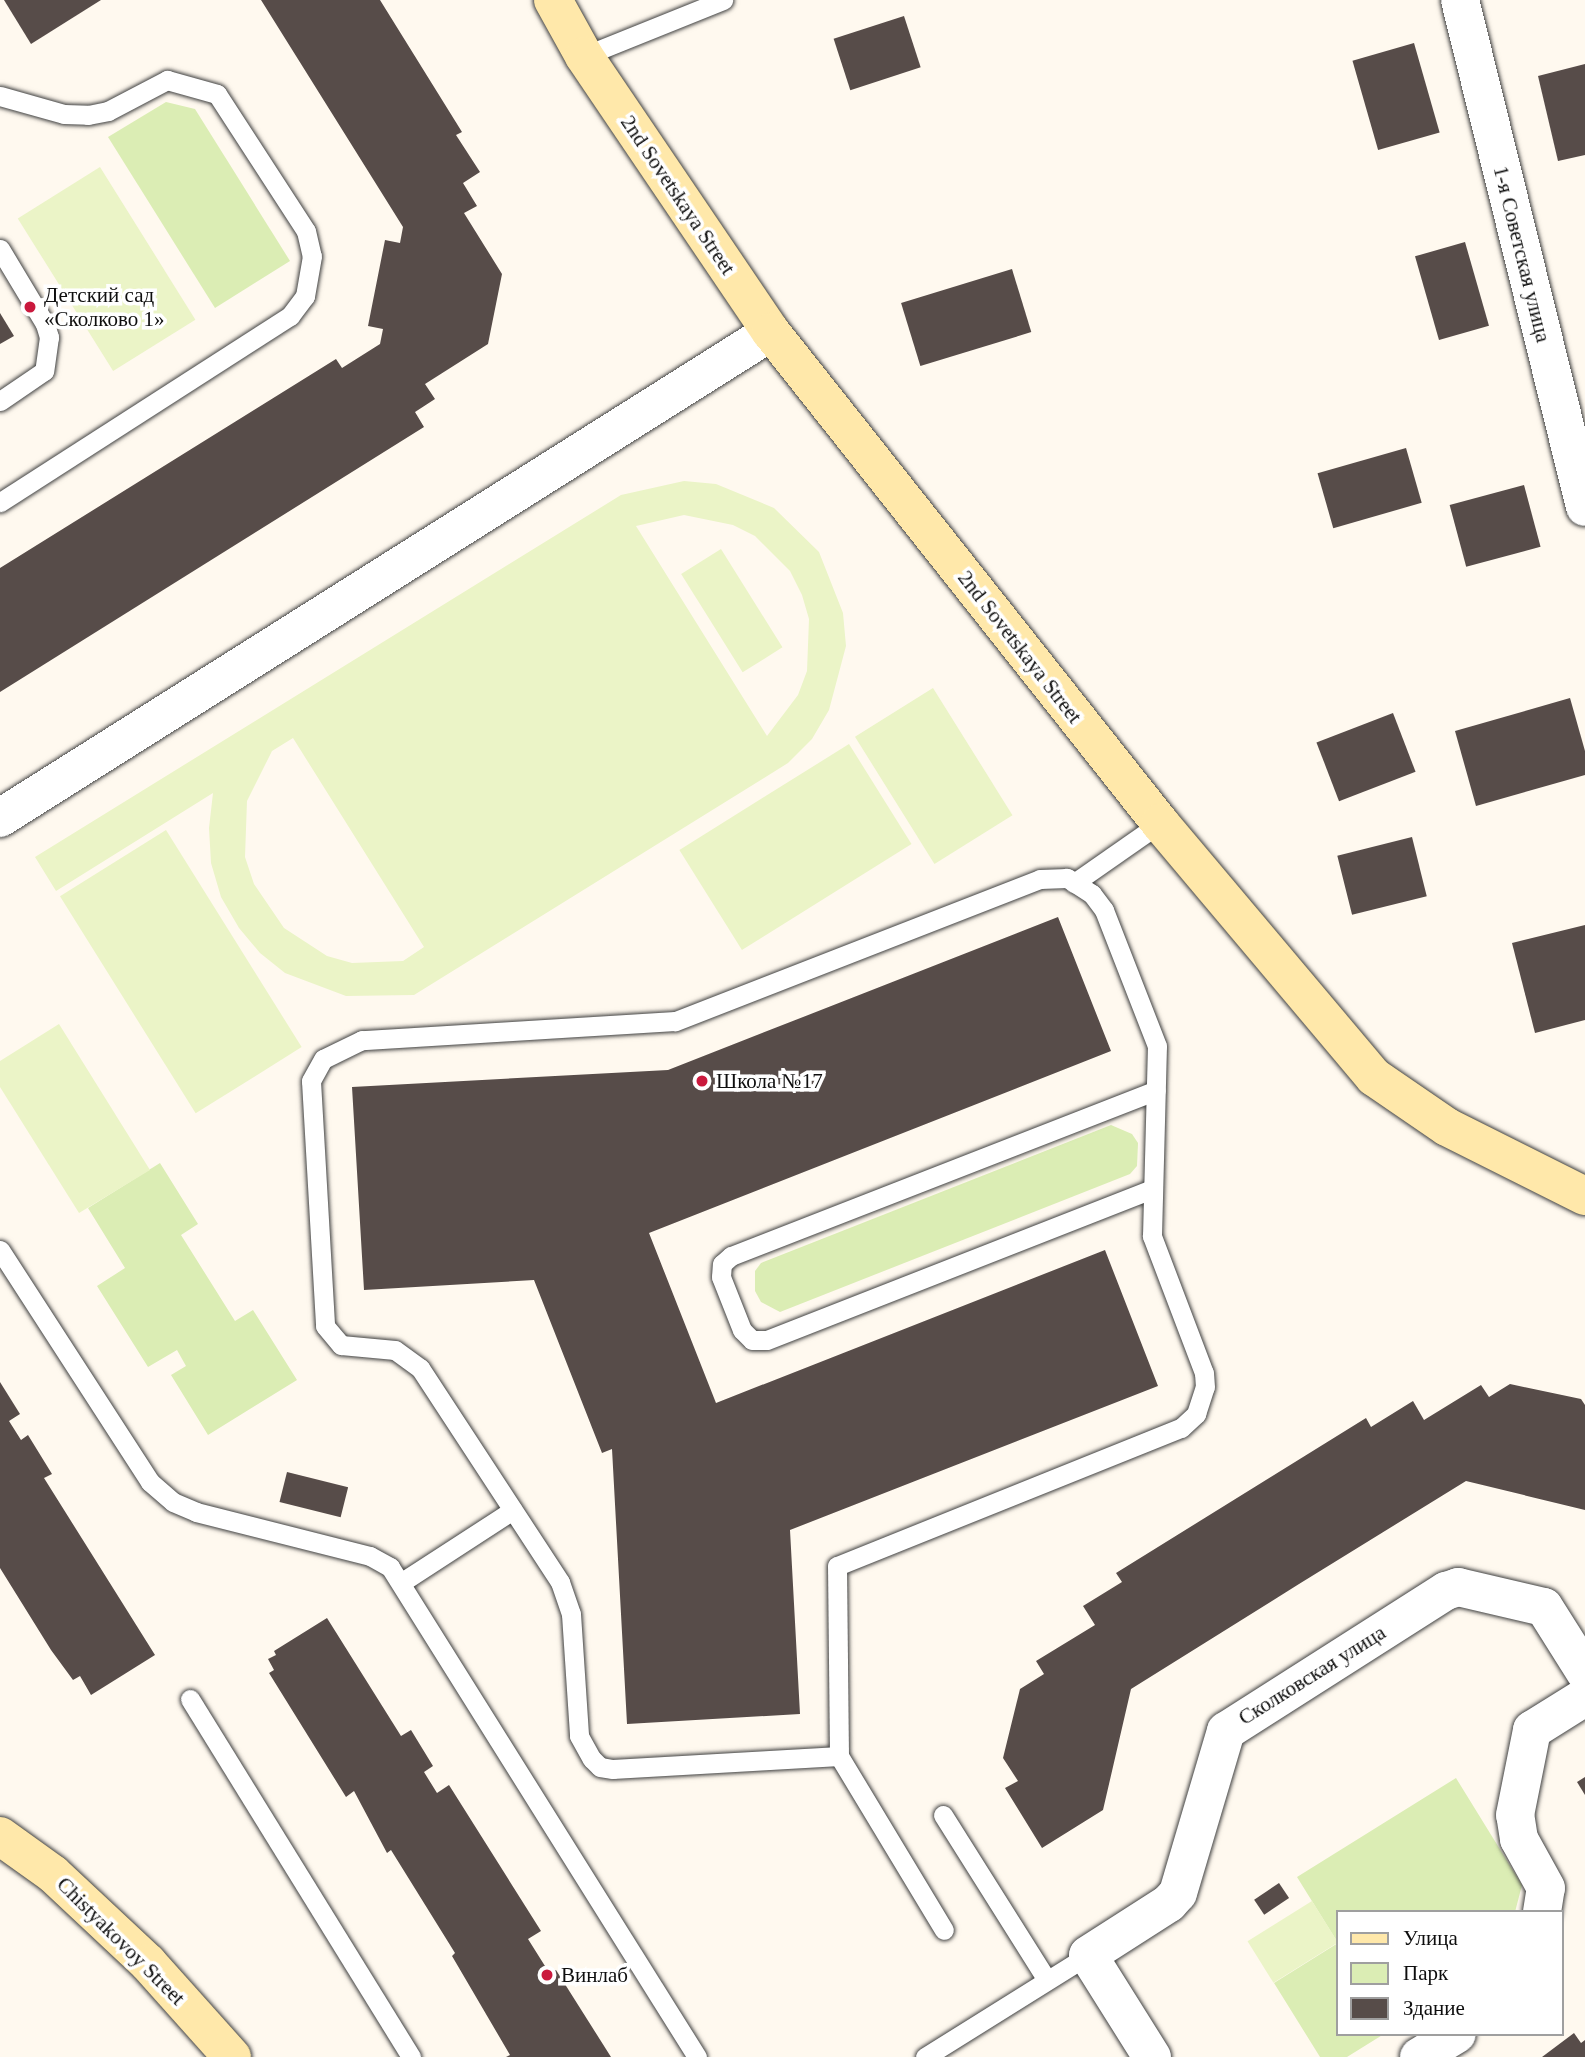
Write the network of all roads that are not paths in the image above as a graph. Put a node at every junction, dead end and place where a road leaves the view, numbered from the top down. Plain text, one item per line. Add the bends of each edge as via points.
1 (553, 0) edge
2 (723, 0) edge
3 (1460, 0) edge
4 (584, 56) junction
5 (0, 96) edge
6 (0, 249) edge
7 (771, 332) junction
8 (0, 401) edge
9 (0, 502) edge
10 (1585, 507) edge
11 (0, 818) edge
12 (1160, 823) junction
13 (1074, 883) junction
14 (1156, 1090) junction
15 (1152, 1189) junction
16 (1585, 1196) edge
17 (0, 1250) edge
18 (513, 1510) junction
19 (402, 1582) junction
20 (1585, 1672) edge
21 (1585, 1697) edge
22 (190, 1699) dead end
23 (839, 1756) junction
24 (943, 1815) dead end
25 (0, 1836) edge
26 (1543, 1910) edge
27 (944, 1930) dead end
28 (1088, 1955) junction
29 (1047, 1980) junction
30 (1454, 2036) edge
31 (232, 2057) edge
32 (411, 2057) edge
33 (697, 2057) edge
34 (925, 2057) edge
35 (1152, 2057) edge
36 (1419, 2057) edge

1 - 4 street, 2nd Sovetskaya Street
2 - 4 lane
3 - 10 street, 1-я Советская улица
4 - 7 street, 2nd Sovetskaya Street
5 - 9 lane via 64,114 88,115 167,80 217,94 306,231 312,256 306,296 290,316
6 - 8 lane via 46,324 49,337 44,371
7 - 11 street
7 - 12 street, 2nd Sovetskaya Street
12 - 13 lane
12 - 16 street, 2nd Sovetskaya Street via 1374,1077 1447,1127
13 - 14 lane via 1092,894 1104,910 1149,1023 1157,1046
13 - 18 lane via 1040,878 675,1021 362,1041 323,1059 311,1081 325,1326 341,1345 395,1350 420,1368
14 - 15 lane
14 - 15 lane via 731,1256 722,1265 720,1277 742,1331 752,1340 766,1340
15 - 23 lane via 1155,1247 1204,1373 1196,1414 1181,1428 836,1566
17 - 19 lane via 150,1482 173,1502 196,1512 370,1556 390,1567
18 - 19 lane
18 - 23 lane via 567,1598 579,1737 600,1768
19 - 33 lane
20 - 28 street, Сколковская улица via 1544,1607 1468,1587 1446,1591 1226,1731 1178,1893
21 - 26 street via 1532,1730 1515,1828 1542,1876 1546,1898
22 - 32 lane
23 - 27 lane
24 - 29 lane
25 - 31 street, Chistyakovoy Street via 53,1874 148,1963
28 - 29 lane
28 - 35 street
29 - 34 lane
30 - 36 street

